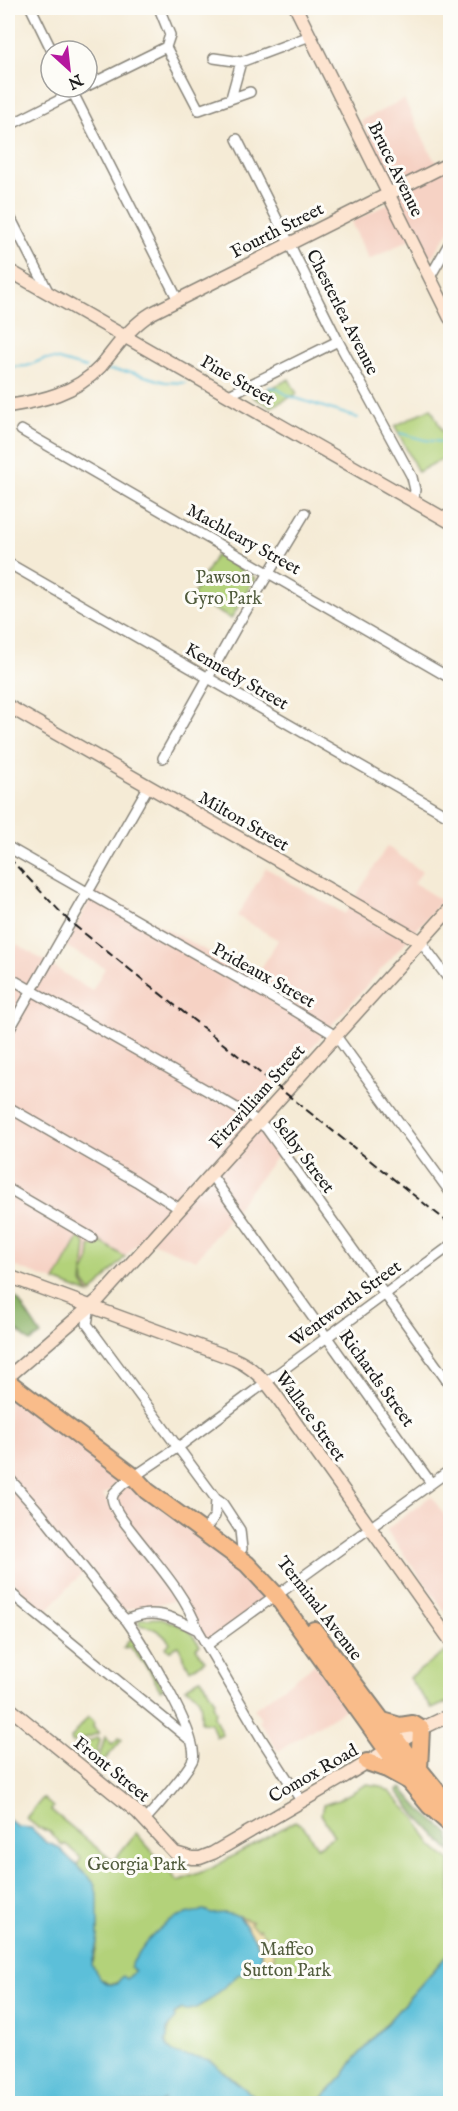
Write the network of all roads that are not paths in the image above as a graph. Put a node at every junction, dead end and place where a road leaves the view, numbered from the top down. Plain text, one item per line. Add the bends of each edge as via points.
1 (31, 8) edge
2 (159, 8) edge
3 (296, 8) edge
4 (310, 36) junction
5 (46, 39) edge
6 (166, 47) junction
7 (214, 58) dead end
8 (241, 62) junction
9 (99, 80) edge
10 (250, 92) dead end
11 (231, 98) junction
12 (56, 99) edge
13 (77, 99) edge
14 (8, 126) edge
15 (237, 139) dead end
16 (450, 163) edge
17 (388, 194) junction
18 (8, 213) edge
19 (450, 242) edge
20 (290, 244) junction
21 (8, 270) edge
22 (430, 277) junction
23 (49, 293) junction
24 (178, 300) junction
25 (450, 318) edge
26 (125, 336) junction
27 (338, 341) junction
28 (229, 395) junction
29 (8, 406) edge
30 (21, 430) dead end
31 (413, 501) junction
32 (305, 513) dead end
33 (450, 522) edge
34 (8, 563) edge
35 (270, 572) junction
36 (208, 678) junction
37 (450, 678) edge
38 (8, 706) edge
39 (163, 758) dead end
40 (148, 787) junction
41 (450, 817) edge
42 (8, 847) edge
43 (87, 893) junction
44 (450, 909) edge
45 (421, 942) junction
46 (8, 977) edge
47 (450, 981) edge
48 (31, 991) junction
49 (8, 1032) edge
50 (336, 1036) junction
51 (8, 1107) edge
52 (258, 1122) junction
53 (210, 1175) junction
54 (8, 1189) edge
55 (450, 1192) edge
56 (180, 1209) junction
57 (92, 1238) dead end
58 (450, 1246) edge
59 (8, 1276) edge
60 (384, 1294) junction
61 (90, 1307) junction
62 (326, 1336) junction
63 (8, 1377) edge
64 (8, 1382) edge
65 (265, 1382) junction
66 (450, 1385) edge
67 (178, 1447) junction
68 (450, 1470) edge
69 (133, 1476) junction
70 (8, 1477) edge
71 (431, 1483) junction
72 (216, 1499) junction
73 (209, 1524) junction
74 (370, 1528) junction
75 (242, 1549) junction
76 (8, 1591) edge
77 (280, 1592) junction
78 (126, 1620) junction
79 (198, 1630) junction
80 (450, 1640) edge
81 (207, 1645) junction
82 (8, 1707) edge
83 (176, 1708) junction
84 (450, 1715) edge
85 (168, 1721) junction
86 (383, 1721) junction
87 (421, 1729) junction
88 (192, 1742) junction
89 (393, 1746) junction
90 (367, 1762) junction
91 (415, 1776) junction
92 (302, 1802) junction
93 (450, 1803) edge
94 (145, 1820) junction
95 (450, 1824) edge
96 (192, 1858) joint

1 - 5 street
2 - 6 street via 170,35
3 - 4 street, Bruce Avenue
4 - 8 street
4 - 17 street, Bruce Avenue
6 - 9 street
6 - 11 street via 199,110
7 - 8 street
8 - 11 street
10 - 11 street
12 - 14 street
13 - 24 street
15 - 20 street, Chesterlea Avenue
16 - 17 street, Fourth Street
17 - 20 street, Fourth Street
17 - 22 street, Bruce Avenue
18 - 23 street
19 - 22 street
20 - 24 street, Fourth Street
20 - 27 street, Chesterlea Avenue
21 - 23 street, Pine Street
22 - 25 street, Bruce Avenue
23 - 26 street, Pine Street
24 - 26 street, Fourth Street via 142,320
26 - 28 street, Pine Street
26 - 29 street, Fourth Street via 83,382 51,397
27 - 28 street
27 - 31 street, Chesterlea Avenue via 412,477
28 - 31 street, Pine Street
30 - 35 street, Machleary Street
31 - 33 street, Pine Street
32 - 35 street
34 - 36 street, Kennedy Street
35 - 36 street
35 - 37 street, Machleary Street
36 - 39 street
36 - 41 street, Kennedy Street
38 - 40 street, Milton Street
40 - 43 street
40 - 45 street, Milton Street
42 - 43 street, Prideaux Street
43 - 48 street
43 - 50 street, Prideaux Street
44 - 45 street, Fitzwilliam Street
45 - 47 street, Milton Street
45 - 50 street, Fitzwilliam Street
46 - 48 street, Selby Street
48 - 49 street
48 - 52 street, Selby Street
50 - 52 street, Fitzwilliam Street
50 - 55 street, Prideaux Street
51 - 56 street
52 - 53 street, Fitzwilliam Street
52 - 60 street, Selby Street
53 - 56 street, Fitzwilliam Street
53 - 62 street, Richards Street
54 - 57 street
56 - 61 street, Fitzwilliam Street
58 - 60 street, Wentworth Street
59 - 61 street, Wallace Street
60 - 62 street, Wentworth Street
60 - 66 street, Selby Street
61 - 63 street, Fitzwilliam Street
61 - 65 street, Wallace Street via 240,1362
61 - 67 street via 87,1324
62 - 65 street, Wentworth Street
62 - 71 street, Richards Street
64 - 69 highway, Terminal Avenue
65 - 67 street, Wentworth Street
65 - 74 street, Wallace Street
67 - 69 street, Wentworth Street
67 - 72 street
68 - 71 street
69 - 73 highway, Terminal Avenue via 153,1483
69 - 77 highway, Terminal Avenue via 147,1491
69 - 79 street, Wentworth Street via 114,1493 115,1507 165,1575
70 - 78 street
71 - 74 street
72 - 73 street via 215,1516
72 - 75 street via 240,1530
73 - 75 highway, Terminal Avenue
74 - 77 street
74 - 80 street, Wallace Street
75 - 77 highway, Terminal Avenue via 256,1560
76 - 85 street
77 - 81 street
77 - 86 highway, Terminal Avenue
77 - 89 highway, Terminal Avenue
78 - 79 street via 157,1614
78 - 83 street
79 - 81 street
81 - 92 street
82 - 94 street, Front Street
83 - 85 street
83 - 88 street
84 - 87 street, Comox Road
85 - 88 street
86 - 87 highway via 400,1726 413,1724
86 - 89 highway, Terminal Avenue
87 - 89 street, Comox Road
87 - 91 highway
88 - 94 street via 190,1765
89 - 90 street, Comox Road
89 - 91 highway
90 - 91 highway
90 - 92 street, Comox Road
91 - 93 highway
91 - 95 highway via 429,1805
92 - 96 street, Comox Road via 213,1853
94 - 96 street, Front Street via 175,1853

